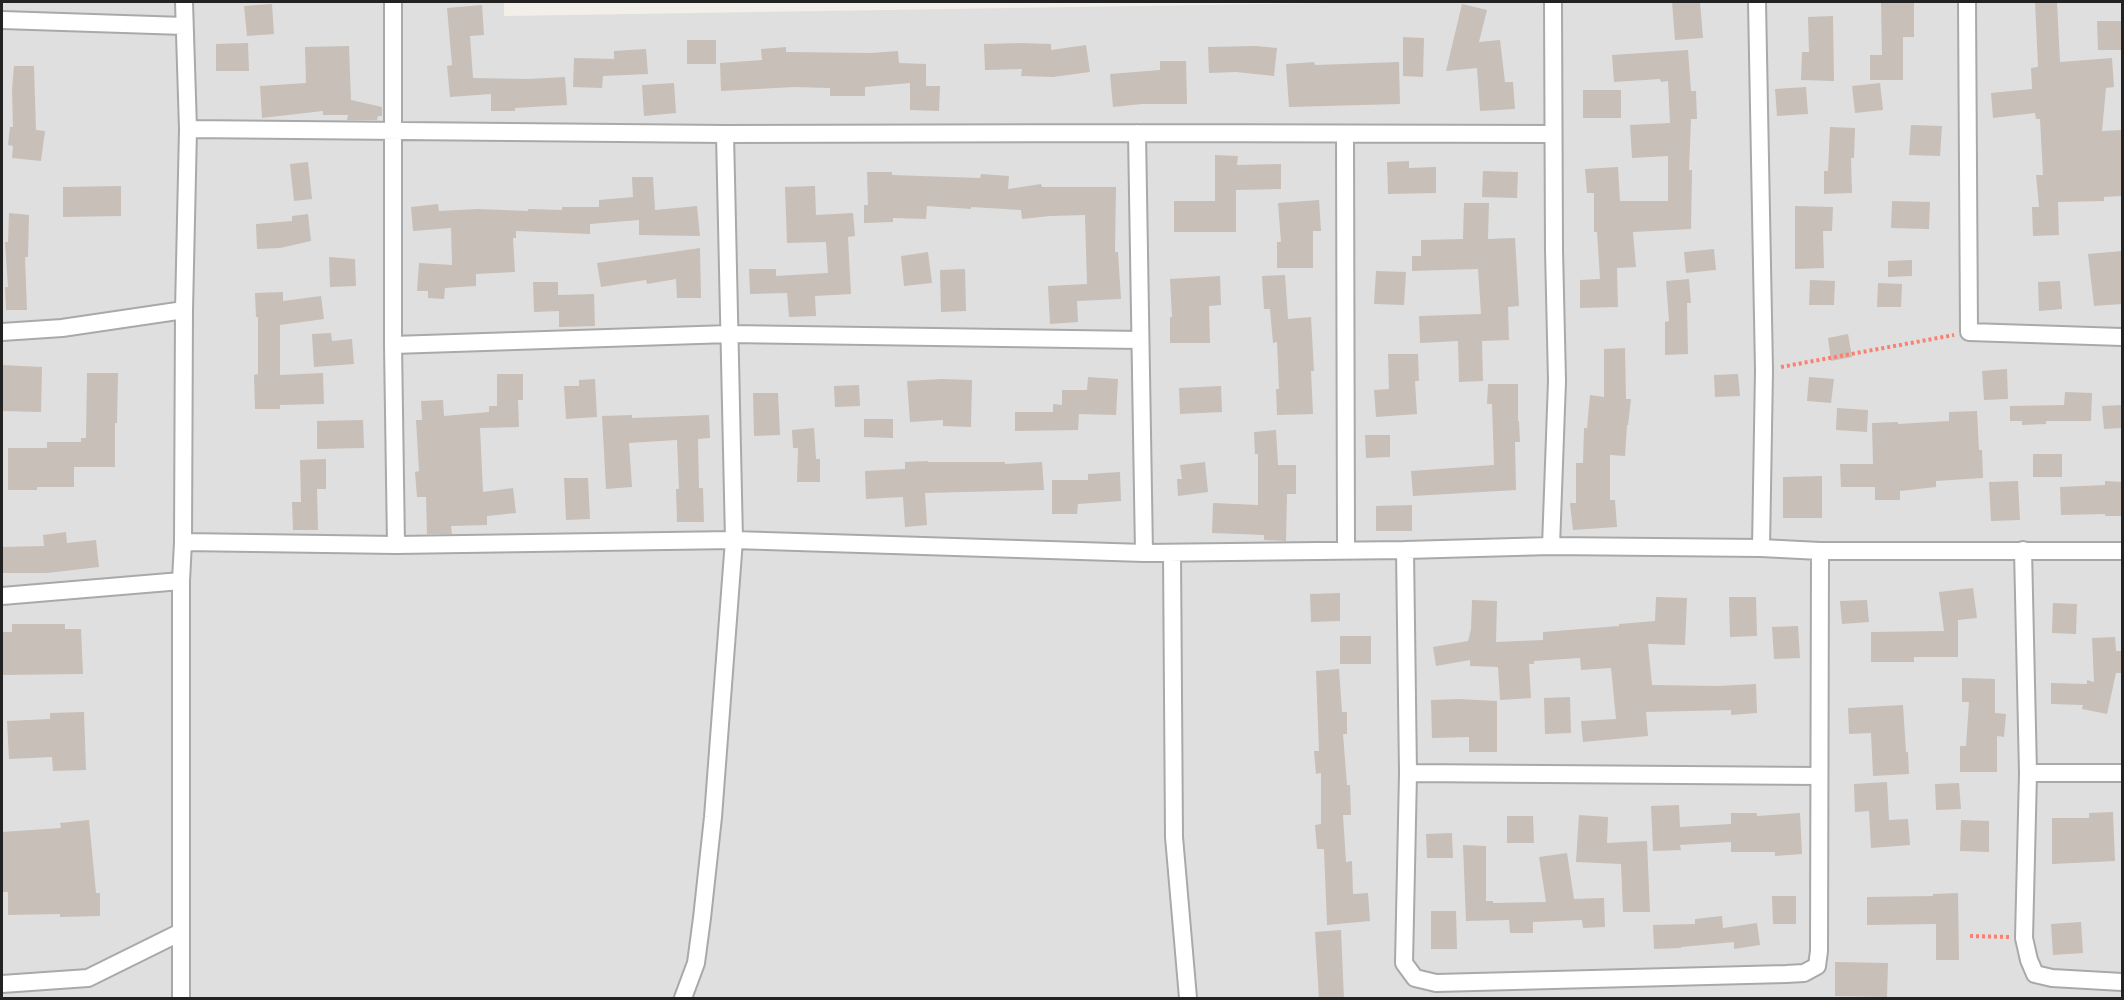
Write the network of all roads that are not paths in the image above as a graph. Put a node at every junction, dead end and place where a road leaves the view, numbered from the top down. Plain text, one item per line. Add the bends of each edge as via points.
1 (184, 2) edge
2 (393, 2) edge
3 (1553, 2) edge
4 (1757, 2) edge
5 (1967, 2) edge
6 (2, 20) edge
7 (184, 26) junction
8 (188, 129) junction
9 (393, 132) junction
10 (1137, 133) junction
11 (725, 134) junction
12 (1346, 135) junction
13 (1553, 135) junction
14 (184, 309) junction
15 (2, 332) edge
16 (729, 334) junction
17 (2122, 337) edge
18 (1140, 340) junction
19 (393, 345) junction
20 (734, 540) junction
21 (183, 542) junction
22 (396, 546) junction
23 (1551, 546) junction
24 (1761, 548) junction
25 (1346, 550) junction
26 (1405, 550) junction
27 (2023, 550) junction
28 (1821, 551) junction
29 (2122, 551) edge
30 (1144, 553) junction
31 (1172, 553) junction
32 (181, 581) junction
33 (2, 596) edge
34 (1408, 772) junction
35 (2028, 773) junction
36 (2122, 773) edge
37 (1818, 776) junction
38 (181, 932) junction
39 (2122, 982) edge
40 (2, 984) edge
41 (181, 999) edge
42 (683, 999) edge
43 (1188, 999) edge

1 - 7 street
2 - 9 street
3 - 13 street
4 - 24 street via 1764,370
5 - 17 street via 1969,332
6 - 7 street
7 - 8 street
8 - 9 street
8 - 14 street
9 - 11 street
9 - 19 street
10 - 11 street
10 - 12 street
10 - 18 street
11 - 16 street
12 - 13 street
12 - 25 street
13 - 23 street via 1557,381
14 - 15 street via 62,328
14 - 21 street
16 - 18 street
16 - 19 street
16 - 20 street
18 - 30 street
19 - 22 street
20 - 22 street
20 - 30 street
20 - 42 street via 702,918 696,963
21 - 22 street
21 - 32 street
23 - 24 street
23 - 26 street
24 - 28 street
25 - 26 street
25 - 31 street
26 - 34 street
27 - 28 street
27 - 29 street
27 - 35 street
28 - 37 street
30 - 31 street
31 - 43 street via 1174,837
32 - 33 street
32 - 38 street
34 - 37 street
34 - 37 street via 1404,963 1415,978 1436,983 1786,974 1804,973 1817,966
35 - 36 street
35 - 39 street via 2024,938 2035,974
38 - 40 street via 88,978
38 - 41 street

